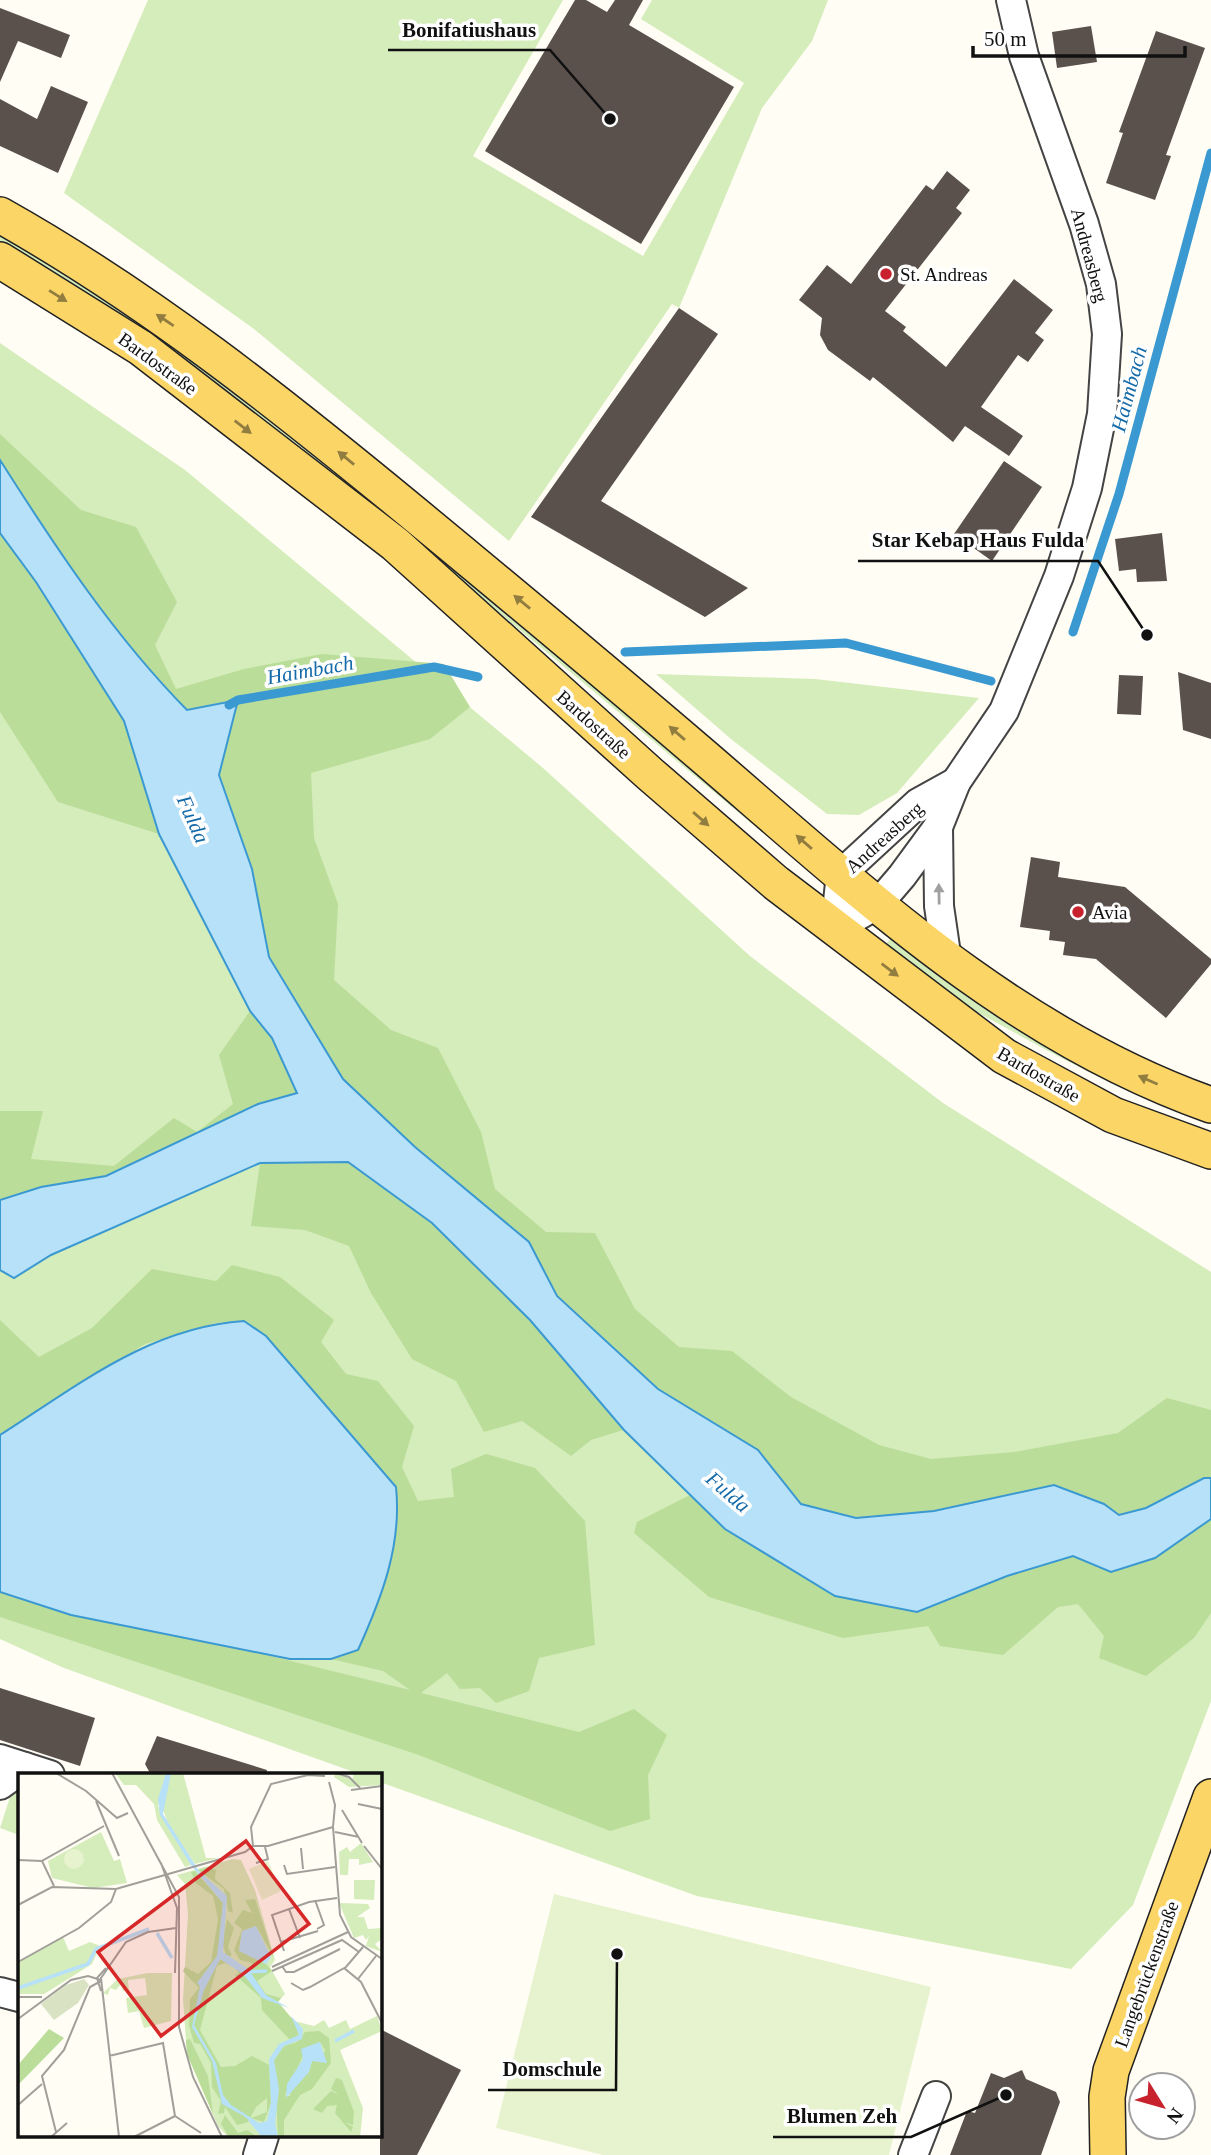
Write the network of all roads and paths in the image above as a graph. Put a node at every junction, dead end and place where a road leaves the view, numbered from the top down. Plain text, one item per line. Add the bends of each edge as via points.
1 (1011, 0) edge
2 (0, 215) edge
3 (0, 260) edge
4 (956, 782) junction
5 (938, 827) junction
6 (841, 874) junction
7 (878, 904) junction
8 (835, 929) junction
9 (947, 961) junction
10 (1211, 1105) edge
11 (1211, 1151) edge
12 (25, 1767) edge
13 (0, 1785) edge
14 (1211, 1797) edge
15 (0, 1992) edge
16 (18, 1997) edge
17 (936, 2096) dead end
18 (263, 2138) edge
19 (258, 2155) edge
20 (914, 2155) edge
21 (1108, 2155) edge

1 - 4 street, Andreasberg via 1024,56 1101,284 1107,334 1102,414 1087,488 1048,605 1004,711
6 -> 2 main road, Bardostraße via 618,682 281,404 170,323
3 -> 8 main road, Bardostraße via 141,348 395,544 650,774
4 - 5 street, Andreasberg
4 - 6 street, Andreasberg via 918,803
5 - 7 street, Andreasberg
9 -> 5 street, Andreasberg via 939,906
6 - 7 main road, Bardostraße
6 - 8 street, Andreasberg
7 - 8 street, Andreasberg
7 - 9 main road, Bardostraße
8 -> 11 main road, Bardostraße via 1004,1056 1113,1115
10 -> 9 main road, Bardostraße via 1073,1043
12 - 13 street
14 - 21 main road, Langebrückenstraße via 1111,2071
15 - 16 street
17 - 20 street
18 - 19 street

